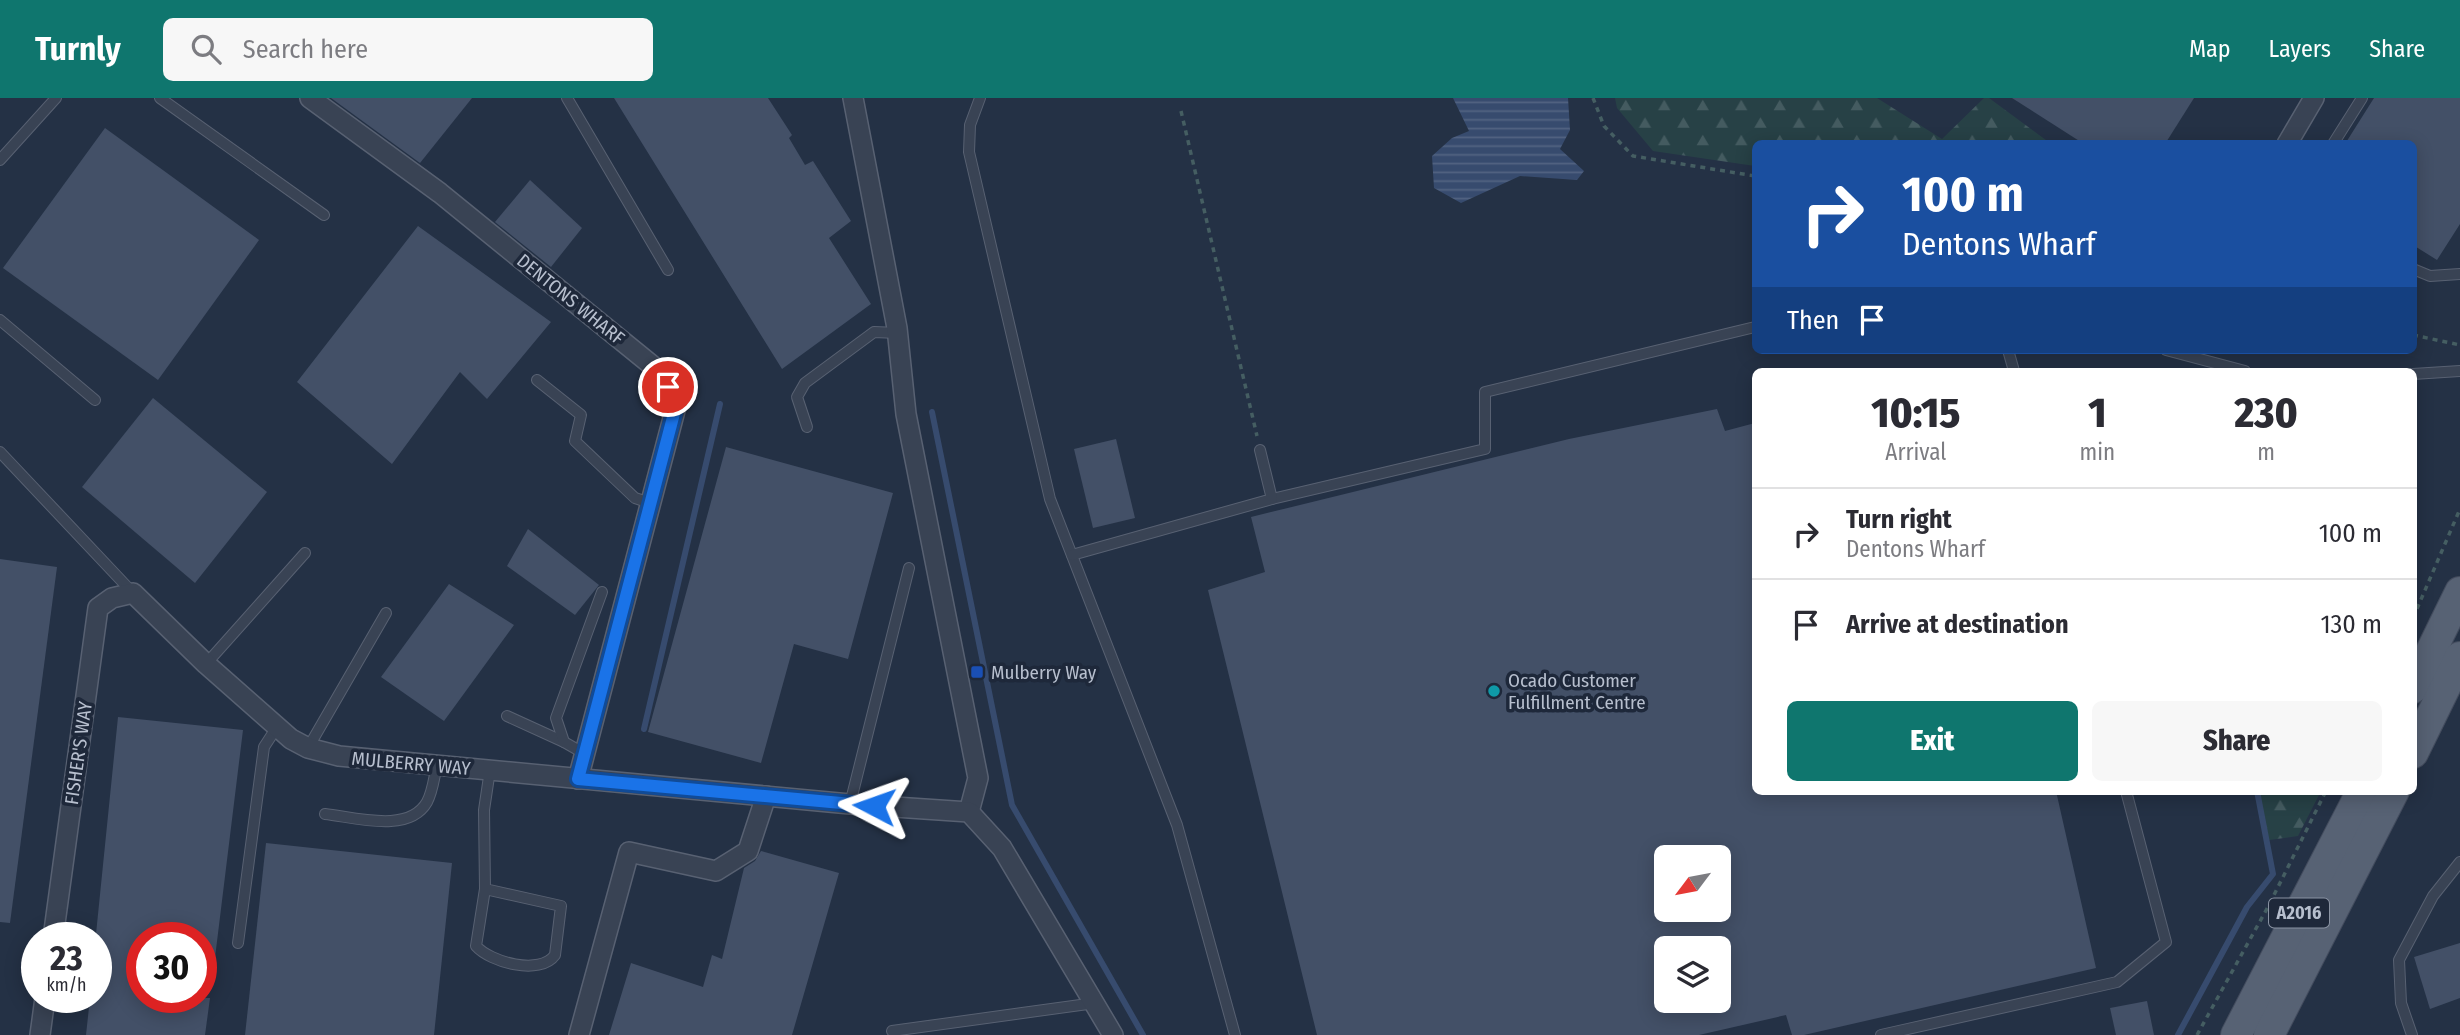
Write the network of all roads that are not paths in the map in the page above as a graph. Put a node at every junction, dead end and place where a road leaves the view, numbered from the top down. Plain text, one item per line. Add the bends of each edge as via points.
1 (160, 98) edge
2 (310, 98) edge
3 (567, 98) edge
4 (853, 98) edge
5 (980, 98) edge
6 (2314, 98) edge
7 (2362, 98) edge
8 (52, 99) edge
9 (2289, 140) edge
10 (2336, 140) edge
11 (0, 160) edge
12 (324, 215) dead end
13 (668, 270) dead end
14 (2417, 270) edge
15 (2460, 274) edge
16 (0, 320) edge
17 (1752, 328) edge
18 (898, 333) junction
19 (2181, 354) edge
20 (2234, 368) edge
21 (2460, 371) edge
22 (2417, 374) edge
23 (537, 380) dead end
24 (96, 400) dead end
25 (807, 427) dead end
26 (1260, 450) road end
27 (0, 452) edge
28 (1272, 499) junction
29 (650, 503) junction
30 (305, 553) dead end
31 (1072, 555) junction
32 (909, 568) dead end
33 (602, 592) dead end
34 (2460, 592) edge
35 (134, 593) junction
36 (386, 613) dead end
37 (2460, 657) edge
38 (206, 664) junction
39 (2417, 680) edge
40 (507, 716) dead end
41 (277, 727) junction
42 (564, 743) junction
43 (2417, 745) edge
44 (308, 748) junction
45 (585, 754) junction
46 (437, 765) junction
47 (490, 770) junction
48 (578, 779) junction
49 (2127, 795) edge
50 (2360, 795) edge
51 (2392, 795) edge
52 (766, 796) junction
53 (850, 804) junction
54 (969, 812) junction
55 (325, 814) dead end
56 (2460, 862) edge
57 (485, 889) junction
58 (55, 922) edge
59 (238, 943) dead end
60 (1095, 1003) junction
61 (43, 1013) edge
62 (892, 1031) dead end
63 (40, 1035) edge
64 (579, 1035) edge
65 (1113, 1035) edge
66 (1235, 1035) edge
67 (1881, 1035) edge
68 (2236, 1035) edge
69 (2269, 1035) edge
70 (2412, 1035) edge

1 - 12 lane
2 - 29 street, DENTONS WHARF via 440,193 659,371 677,402
3 - 13 lane
4 - 18 street
5 - 31 lane via 970,125 969,152 1050,499
6 - 9 street
7 - 10 lane
8 - 11 lane
14 - 15 lane via 2437,276
16 - 24 lane
17 - 28 lane via 1485,392 1485,449
18 - 25 lane via 874,332 805,383 797,397
18 - 54 street via 906,414 978,778
19 - 20 lane
21 - 22 lane
23 - 29 lane via 581,415 575,441 635,498
26 - 28 lane
27 - 35 lane, MULBERRY WAY
28 - 31 lane
29 - 45 street, DENTONS WHARF
30 - 38 lane
31 - 66 lane via 1177,825
32 - 53 lane
33 - 42 lane via 556,719
34 - 39 main road
35 - 38 street, MULBERRY WAY
35 - 58 street, FISHER'S WAY via 111,598 98,608
36 - 44 lane
37 - 43 main road
38 - 41 street, MULBERRY WAY
40 - 42 lane
41 - 44 street, MULBERRY WAY
41 - 59 lane via 264,747
42 - 45 lane
44 - 46 street, MULBERRY WAY via 339,756
45 - 48 street, DENTONS WHARF
46 - 47 street, MULBERRY WAY
46 - 55 lane via 419,812 400,820
47 - 48 street, MULBERRY WAY
47 - 57 lane via 484,810
48 - 52 street, MULBERRY WAY
49 - 67 lane via 2166,942 2117,982
50 - 68 main road, A2016
51 - 69 main road, A2016
52 - 53 street, MULBERRY WAY
52 - 64 street via 748,851 716,871 629,852
53 - 54 street, MULBERRY WAY
54 - 60 street via 1002,848
56 - 70 lane via 2433,896 2399,960 2401,1003
57 - 57 lane via 561,906 551,960 545,965 522,964 483,954 475,939
60 - 62 lane
60 - 65 street
61 - 63 street

